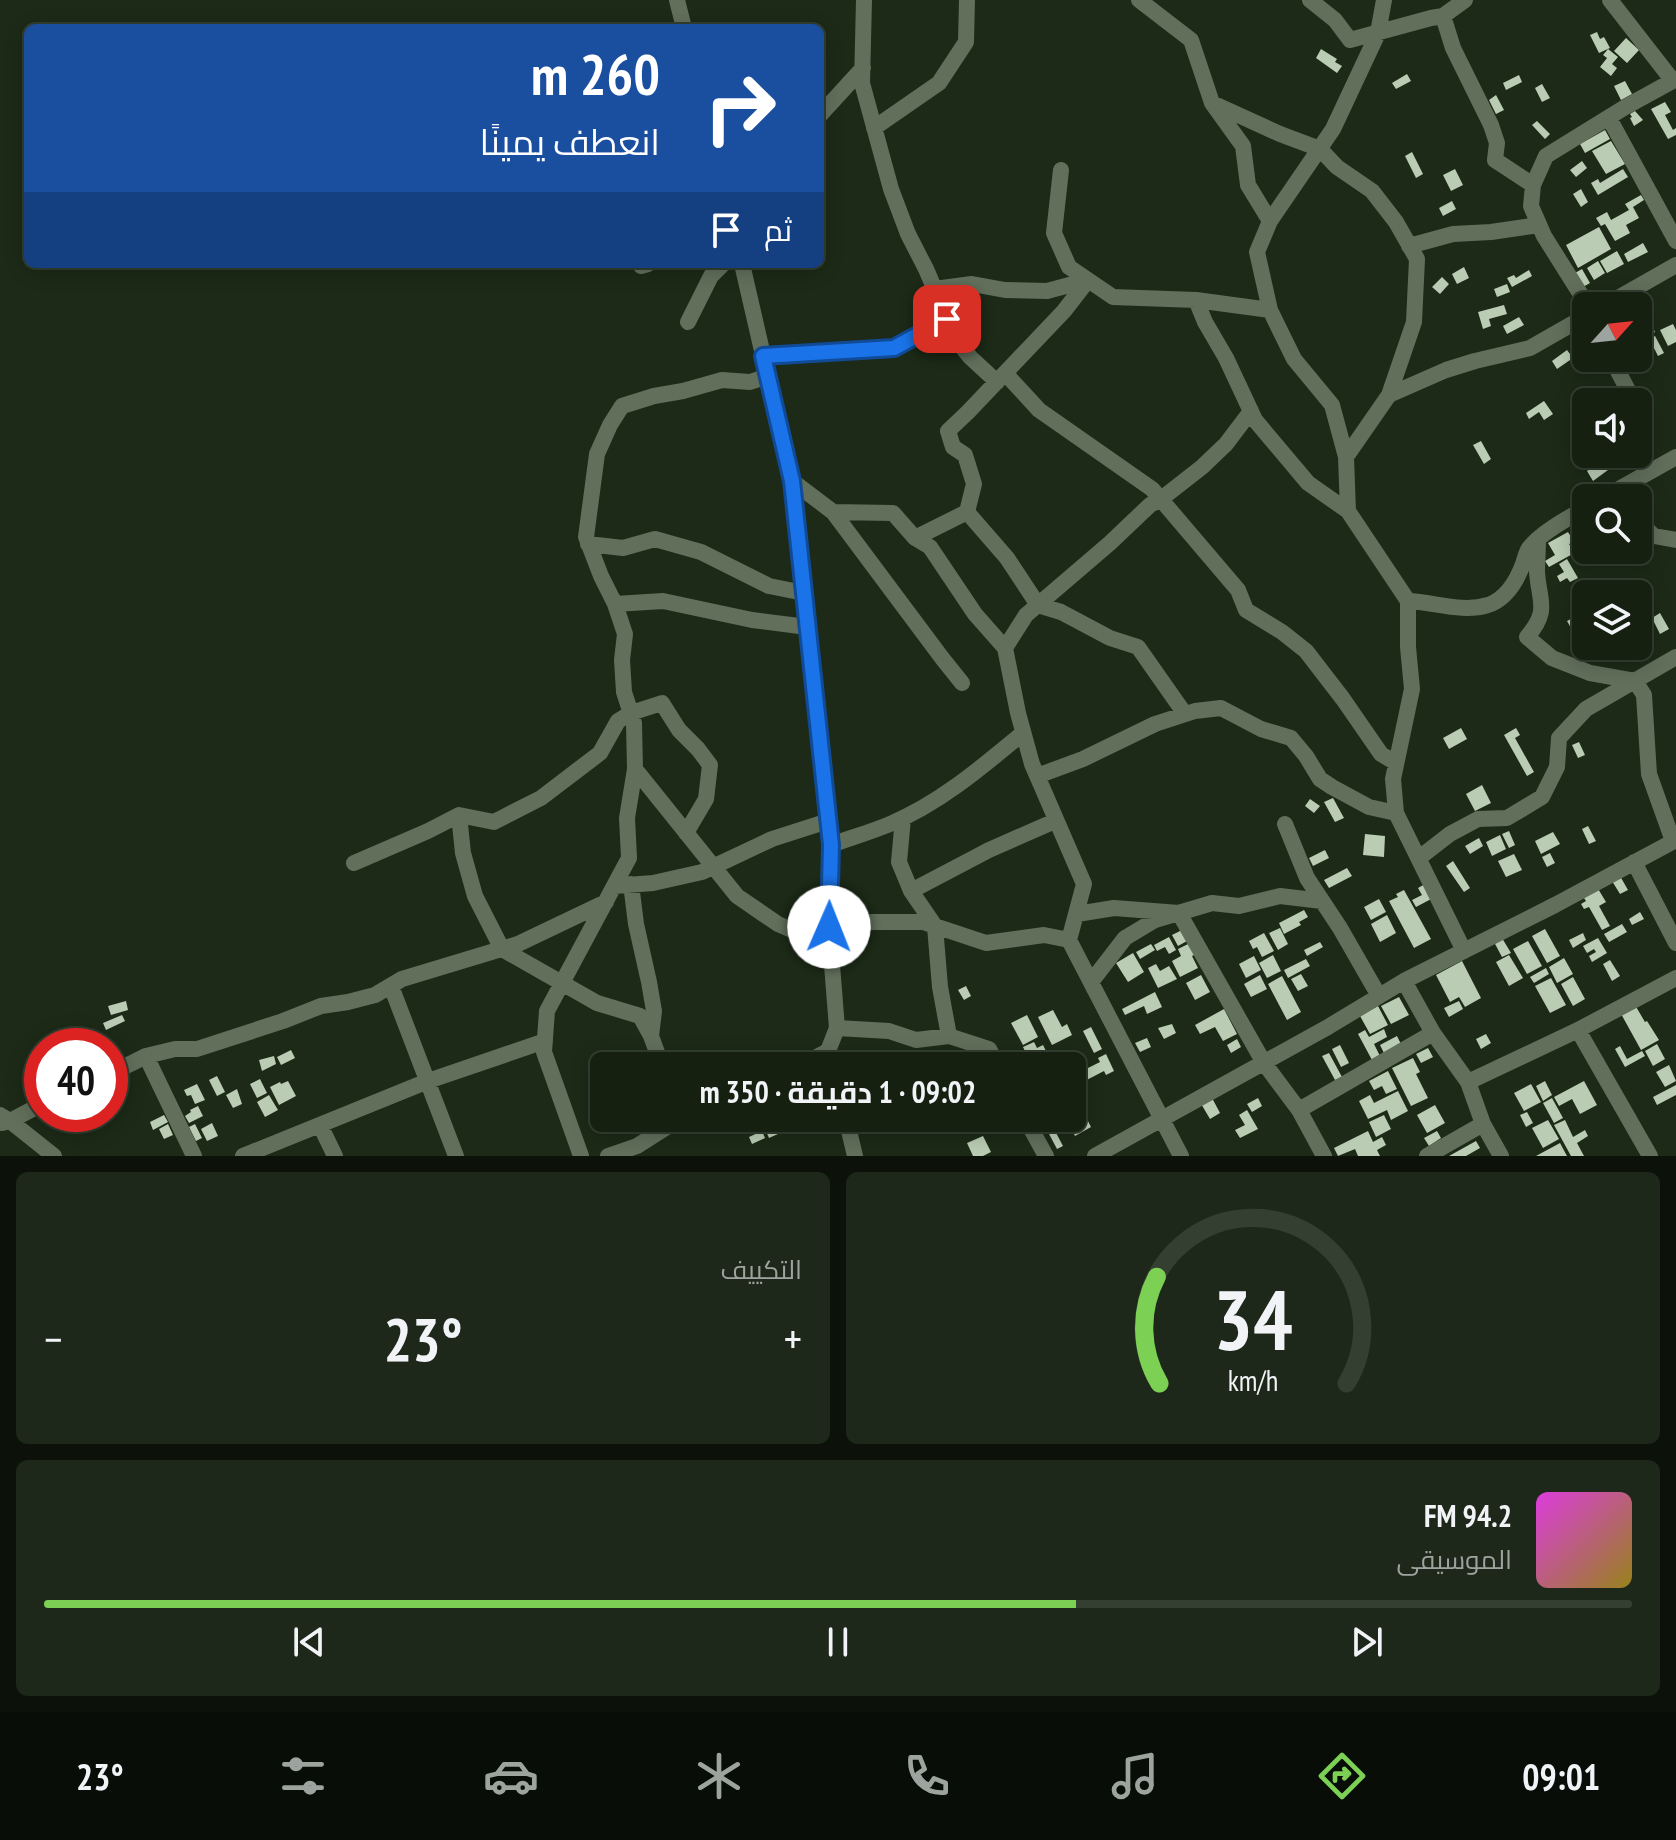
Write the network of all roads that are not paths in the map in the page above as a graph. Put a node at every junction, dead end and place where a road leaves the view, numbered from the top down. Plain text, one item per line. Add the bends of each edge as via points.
1 (677, 0) edge
2 (864, 0) edge
3 (967, 0) edge
4 (1139, 0) edge
5 (1310, 0) edge
6 (1384, 0) edge
7 (1465, 0) edge
8 (1610, 0) edge
9 (1443, 16) junction
10 (683, 24) edge
11 (1378, 33) junction
12 (863, 68) junction
13 (1674, 80) edge
14 (1212, 103) junction
15 (824, 111) edge
16 (1609, 118) junction
17 (874, 128) junction
18 (1320, 149) junction
19 (1061, 170) dead end
20 (1533, 185) junction
21 (1270, 221) junction
22 (1539, 225) junction
23 (1676, 241) edge
24 (1409, 246) junction
25 (1676, 265) edge
26 (719, 268) edge
27 (743, 268) edge
28 (1088, 280) junction
29 (934, 289) junction
30 (1579, 292) edge
31 (1629, 292) edge
32 (1196, 300) junction
33 (1270, 310) junction
34 (947, 319) junction
35 (688, 322) dead end
36 (1572, 324) edge
37 (763, 356) junction
38 (768, 376) junction
39 (1001, 377) junction
40 (1389, 395) junction
41 (1251, 411) junction
42 (1346, 457) junction
43 (1676, 457) edge
44 (792, 481) junction
45 (1629, 484) edge
46 (1161, 499) junction
47 (1348, 511) junction
48 (833, 512) junction
49 (967, 512) junction
50 (1572, 516) edge
51 (1652, 534) edge
52 (915, 538) junction
53 (1538, 540) junction
54 (1676, 540) edge
55 (588, 544) junction
56 (804, 593) junction
57 (1408, 601) junction
58 (615, 604) junction
59 (1038, 605) junction
60 (807, 627) junction
61 (1005, 648) junction
62 (1676, 657) edge
63 (1635, 681) junction
64 (962, 683) dead end
65 (631, 713) junction
66 (1185, 714) junction
67 (1023, 733) junction
68 (1396, 763) junction
69 (635, 769) junction
70 (1037, 776) junction
71 (1396, 813) junction
72 (459, 815) junction
73 (903, 818) junction
74 (828, 821) junction
75 (1055, 821) junction
76 (1285, 824) dead end
77 (686, 833) junction
78 (1675, 840) edge
79 (831, 845) junction
80 (1419, 858) junction
81 (1634, 862) junction
82 (354, 863) dead end
83 (714, 867) junction
84 (623, 885) junction
85 (911, 891) junction
86 (1322, 901) junction
87 (606, 902) junction
88 (1179, 913) junction
89 (1077, 914) junction
90 (935, 926) junction
91 (829, 927) junction
92 (1069, 940) junction
93 (1676, 943) edge
94 (831, 947) junction
95 (502, 949) junction
96 (1464, 951) junction
97 (1676, 978) edge
98 (1404, 981) junction
99 (1091, 982) junction
100 (562, 983) junction
101 (391, 986) junction
102 (1379, 996) junction
103 (837, 1028) junction
104 (1578, 1030) junction
105 (1433, 1033) junction
106 (651, 1036) junction
107 (949, 1036) junction
108 (545, 1041) junction
109 (657, 1052) edge
110 (831, 1052) edge
111 (991, 1052) edge
112 (146, 1056) junction
113 (1264, 1063) junction
114 (128, 1065) edge
115 (428, 1081) junction
116 (1468, 1082) junction
117 (1299, 1110) junction
118 (24, 1111) edge
119 (1162, 1119) junction
120 (3, 1120) edge
121 (1483, 1124) junction
122 (320, 1125) junction
123 (659, 1132) edge
124 (849, 1132) edge
125 (1033, 1132) edge
126 (54, 1156) edge
127 (194, 1156) edge
128 (243, 1156) edge
129 (335, 1156) edge
130 (456, 1156) edge
131 (581, 1156) edge
132 (608, 1156) edge
133 (855, 1156) edge
134 (1046, 1156) edge
135 (1095, 1156) edge
136 (1181, 1156) edge
137 (1324, 1156) edge
138 (1427, 1156) edge
139 (1501, 1156) edge
140 (1650, 1156) edge

1 - 10 street
2 - 12 street
3 - 17 street via 966,42 939,83
4 - 14 street via 1191,40
5 - 11 street via 1350,40
6 - 11 street
7 - 9 street
8 - 13 street
9 - 11 street
9 - 20 street via 1491,125 1495,160
11 - 18 street
12 - 15 street
12 - 17 street
13 - 16 street
14 - 18 street
14 - 21 street via 1243,146 1248,185
16 - 20 street via 1546,156
16 - 23 street
17 - 29 street via 891,189
18 - 21 street
18 - 24 street via 1372,191
19 - 28 street via 1054,233 1069,267
20 - 22 street via 1531,206
21 - 33 street via 1257,252
22 - 24 street via 1453,234
22 - 30 street
24 - 40 street via 1417,259 1414,322
25 - 31 street
26 - 35 street
27 - 37 street
28 - 29 street via 1047,291 972,284
28 - 32 street via 1113,297
28 - 39 street
29 - 34 street
32 - 33 street
32 - 41 street
33 - 42 street via 1294,359 1332,405
34 - 37 street via 894,348
34 - 39 street via 963,348
36 - 40 street via 1530,348 1446,370
37 - 38 street
38 - 44 street
38 - 55 street via 750,382 722,380 622,406 597,454
39 - 46 street
39 - 49 street via 948,431 953,447 965,455 974,484
40 - 42 street
41 - 46 street via 1226,444
41 - 47 street via 1308,483
42 - 47 street
43 - 45 street
44 - 48 street
44 - 56 street
46 - 59 street
46 - 68 street via 1238,590 1246,610 1306,651 1381,754
47 - 57 street
48 - 52 street via 893,513
48 - 64 street
49 - 52 street
49 - 59 street
50 - 53 street
51 - 54 street
52 - 61 street via 930,547
53 - 57 street via 1529,547 1518,580 1488,605 1454,608
53 - 63 street via 1543,607 1527,637 1552,658 1590,673
55 - 56 street via 623,548 655,539 701,552 769,586
55 - 58 street
56 - 60 street
57 - 68 street via 1412,689
58 - 60 street via 663,601
58 - 65 street via 625,634 624,692
59 - 61 street
59 - 66 street via 1138,647
60 - 74 street
61 - 67 street
62 - 63 street
63 - 78 street via 1644,695 1649,774
63 - 80 street via 1586,709 1559,738 1557,767 1542,797 1507,818 1478,819
65 - 69 street
65 - 72 street via 618,721 600,753 541,798 494,822
65 - 77 street via 662,703 710,765 706,799
66 - 70 street
66 - 71 street via 1221,708 1291,738 1320,779 1369,807
67 - 70 street
67 - 73 street via 941,797
68 - 71 street
69 - 77 street
69 - 84 street
70 - 75 street
71 - 80 street
72 - 82 street
72 - 95 street via 475,896
73 - 79 street
73 - 85 street via 899,862
74 - 79 street
74 - 83 street via 772,839
75 - 85 street
75 - 89 street via 1084,884
76 - 86 street
77 - 83 street
78 - 81 street
79 - 91 street
80 - 96 street
81 - 93 street
81 - 96 street
83 - 84 street
83 - 94 street via 737,896 778,924
84 - 87 street
84 - 106 street via 649,982
85 - 90 street
86 - 88 street via 1280,896 1239,906 1212,903
86 - 102 street
87 - 95 street
87 - 100 street
88 - 89 street via 1114,908
88 - 99 street via 1125,938
88 - 113 street
89 - 92 street
90 - 91 street via 886,922
90 - 92 street via 986,943 1044,935
90 - 107 street
91 - 94 street
92 - 99 street
94 - 103 street
95 - 100 street
95 - 101 street
96 - 98 street
97 - 104 street
98 - 102 street
98 - 105 street
99 - 119 street
100 - 106 street via 597,1003 640,1016
100 - 108 street via 547,1011
101 - 112 street via 197,1049
101 - 115 street
102 - 113 street
103 - 107 street via 889,1031 916,1040
103 - 110 street
104 - 116 street
104 - 140 street
105 - 116 street
105 - 117 street
106 - 109 street
107 - 111 street
108 - 115 street
108 - 131 street via 544,1052
112 - 114 street
112 - 127 street
113 - 117 street
113 - 119 street
115 - 122 street
115 - 130 street
116 - 121 street
117 - 137 street
118 - 120 street
119 - 135 street
119 - 136 street
120 - 126 street
121 - 138 street
121 - 139 street
122 - 128 street
122 - 129 street
123 - 132 street
124 - 133 street
125 - 134 street

